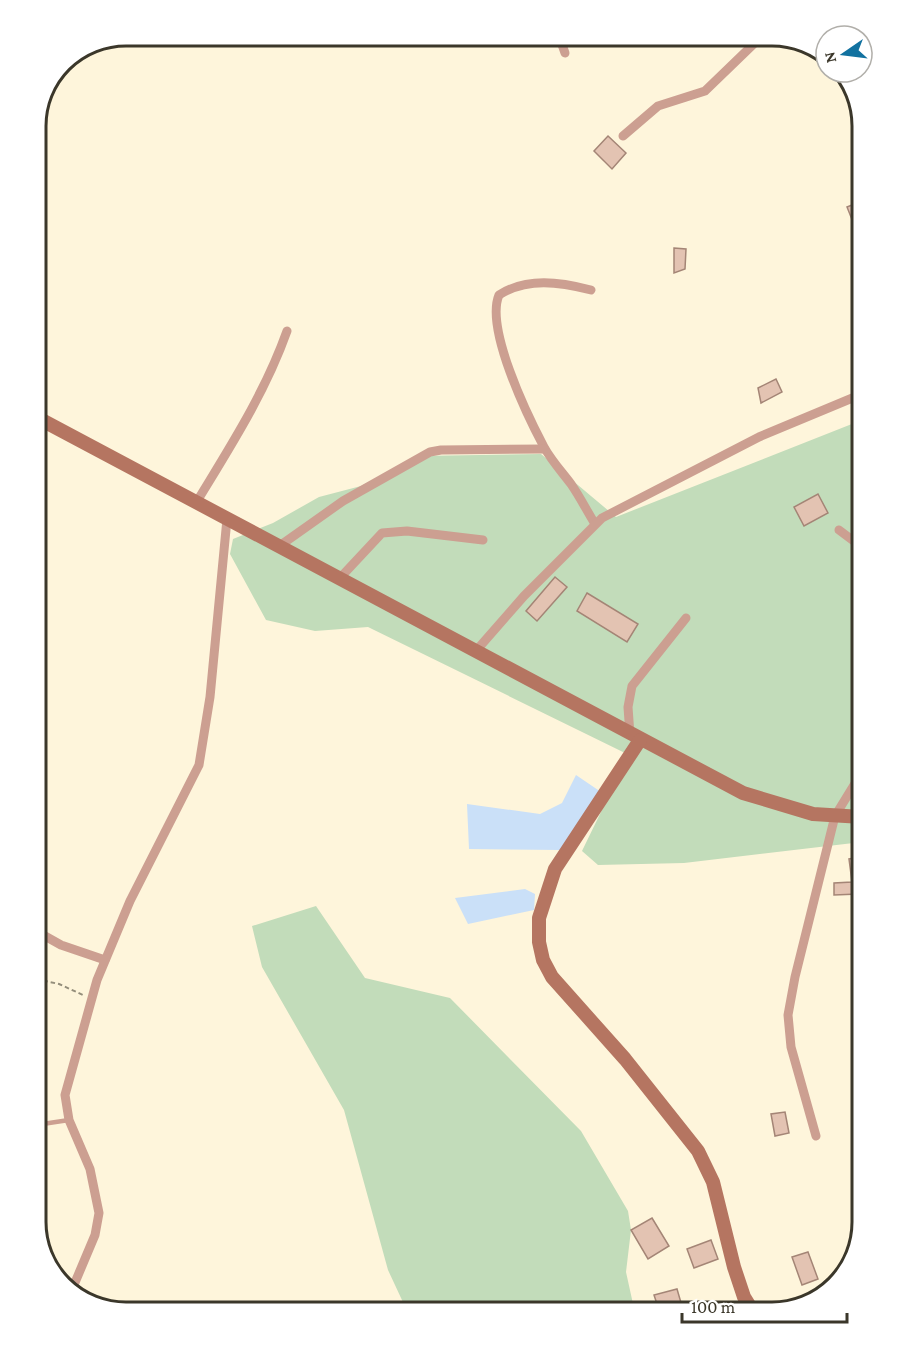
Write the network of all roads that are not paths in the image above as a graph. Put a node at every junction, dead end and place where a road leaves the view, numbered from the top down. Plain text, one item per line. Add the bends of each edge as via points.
1 (563, 47) edge
2 (751, 47) edge
3 (565, 53) dead end
4 (623, 136) dead end
5 (591, 290) dead end
6 (287, 331) dead end
7 (852, 398) edge
8 (47, 423) edge
9 (544, 449) junction
10 (196, 503) junction
11 (227, 519) junction
12 (595, 524) junction
13 (839, 530) dead end
14 (483, 540) dead end
15 (852, 540) edge
16 (278, 547) junction
17 (339, 579) junction
18 (686, 618) dead end
19 (475, 652) junction
20 (635, 738) junction
21 (852, 788) edge
22 (835, 816) junction
23 (852, 817) edge
24 (46, 937) edge
25 (105, 960) junction
26 (69, 1120) junction
27 (46, 1123) edge
28 (816, 1136) dead end
29 (75, 1283) edge
30 (747, 1302) edge

1 - 3 street
2 - 4 street via 705,91 658,106
5 - 9 street via 540,282 506,290 495,303 503,352
6 - 10 street via 250,414
7 - 12 street via 759,437
8 - 10 street
9 - 12 street
9 - 16 street via 430,452 343,501
10 - 11 street
11 - 16 street
11 - 25 street via 209,708 199,765 130,900
12 - 19 street
13 - 15 street
14 - 17 street via 407,531 382,533
16 - 17 street
17 - 19 street
18 - 20 street via 632,686 628,706
19 - 20 street
20 - 22 street via 743,793 785,807
20 - 30 street via 555,869 538,918 539,942 552,977 603,1033 698,1151 713,1182 734,1267
21 - 22 street
22 - 23 street
22 - 28 street via 788,1015 791,1047
24 - 25 street
25 - 26 street via 64,1095
26 - 27 lane
26 - 29 street via 90,1169 99,1213 95,1235

